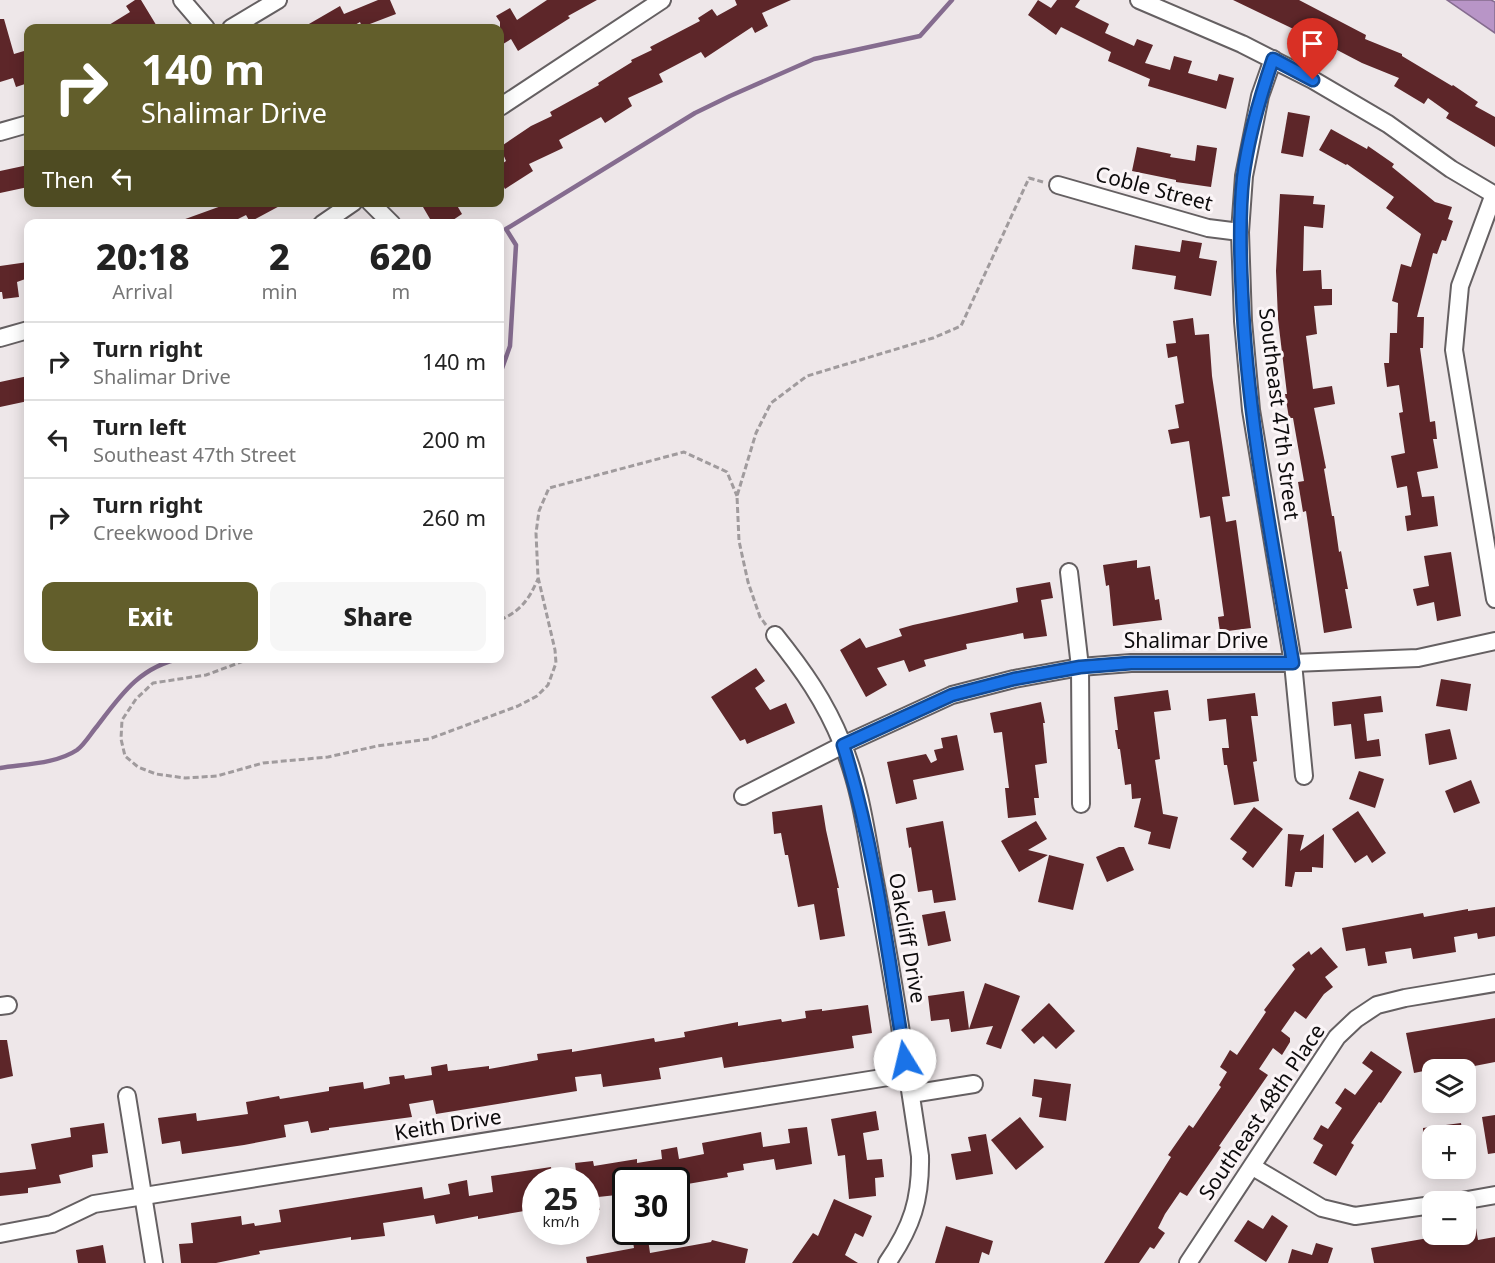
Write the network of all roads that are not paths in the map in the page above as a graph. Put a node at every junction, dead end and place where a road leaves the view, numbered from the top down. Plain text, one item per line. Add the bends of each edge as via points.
1 (182, 0) edge
2 (278, 0) edge
3 (662, 0) edge
4 (1139, 0) edge
5 (203, 24) edge
6 (238, 24) edge
7 (1273, 59) junction
8 (504, 104) edge
9 (24, 125) edge
10 (0, 132) edge
11 (1058, 185) road end
12 (1494, 194) edge
13 (347, 207) edge
14 (375, 207) edge
15 (329, 219) edge
16 (387, 219) edge
17 (1240, 232) junction
18 (24, 331) edge
19 (0, 338) edge
20 (1069, 572) dead end
21 (1495, 599) edge
22 (775, 635) road end
23 (1495, 641) edge
24 (1293, 663) junction
25 (1080, 667) junction
26 (843, 745) junction
27 (1304, 776) dead end
28 (743, 796) dead end
29 (1081, 804) dead end
30 (1495, 983) edge
31 (908, 1074) junction
32 (974, 1084) dead end
33 (911, 1094) junction
34 (128, 1096) dead end
35 (1253, 1167) junction
36 (1495, 1195) edge
37 (144, 1196) junction
38 (1476, 1198) edge
39 (1422, 1206) edge
40 (0, 1234) edge
41 (154, 1263) edge
42 (887, 1263) edge
43 (1188, 1263) edge

1 - 5 street
2 - 6 street
3 - 8 street
4 - 7 street
7 - 12 street via 1388,124
7 - 17 street, Southeast 47th Street via 1260,96 1244,176
9 - 10 street
11 - 17 street, Coble Street via 1208,228
12 - 21 street via 1460,286 1454,350
13 - 15 street
14 - 16 street
17 - 24 street, Southeast 47th Street via 1251,410
18 - 19 street
20 - 25 street
22 - 26 street, Oakcliff Drive via 811,682
23 - 24 street, Shalimar Drive via 1418,658
24 - 25 street, Shalimar Drive via 1131,663
24 - 27 street, Southeast 47th Street
25 - 26 street, Shalimar Drive via 952,695
25 - 29 street
26 - 28 street, Shalimar Drive
26 - 31 street, Oakcliff Drive via 863,815
30 - 35 street, Southeast 48th Place via 1377,1005 1356,1019 1337,1037
31 - 33 street, Oakcliff Drive
31 - 37 street, Keith Drive
32 - 33 street
33 - 42 street, Oakcliff Drive via 920,1180 915,1210 902,1242
34 - 37 street
35 - 39 street via 1322,1208 1355,1216
35 - 43 street, Southeast 48th Place
36 - 38 street
37 - 40 street, Keith Drive via 94,1204 52,1224
37 - 41 street

